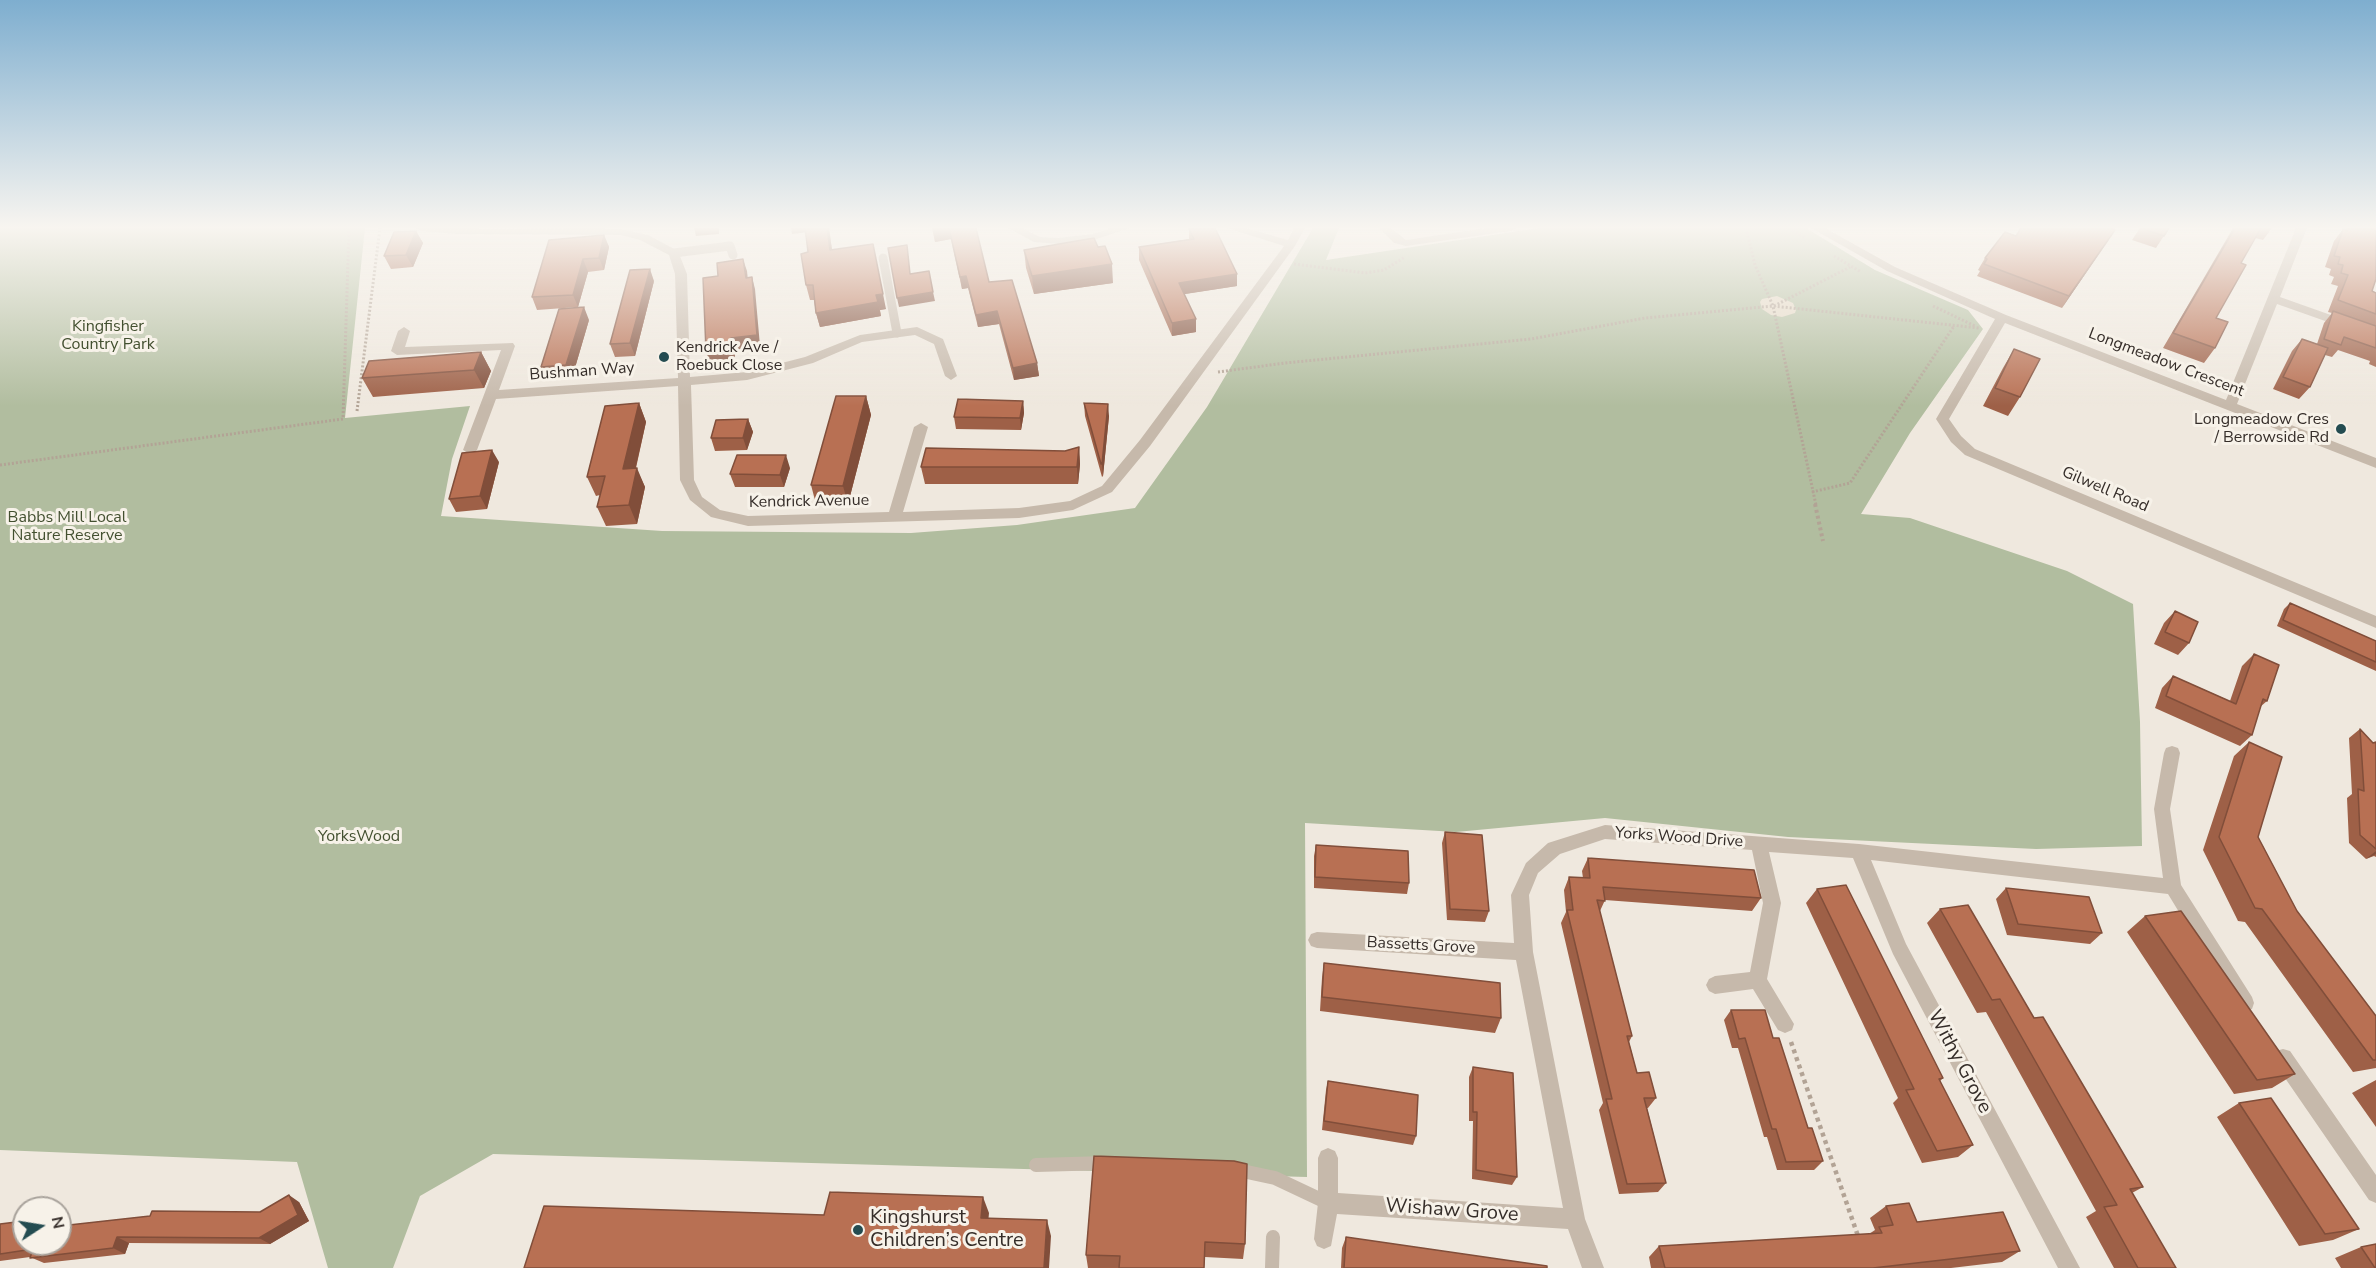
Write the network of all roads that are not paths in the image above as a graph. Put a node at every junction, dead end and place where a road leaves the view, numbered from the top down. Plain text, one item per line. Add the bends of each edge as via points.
1 (681, 287) edge
2 (888, 287) edge
3 (1258, 287) edge
4 (1926, 287) edge
5 (2278, 287) edge
6 (2273, 299) junction
7 (1998, 324) junction
8 (404, 331) dead end
9 (897, 333) junction
10 (2376, 335) edge
11 (951, 376) dead end
12 (684, 382) junction
13 (491, 395) junction
14 (2230, 405) junction
15 (921, 427) dead end
16 (470, 450) edge
17 (2376, 462) edge
18 (894, 517) junction
19 (2376, 621) edge
20 (2172, 753) dead end
21 (1759, 843) junction
22 (1859, 851) junction
23 (2173, 887) junction
24 (1317, 940) dead end
25 (1524, 952) junction
26 (1758, 980) junction
27 (1715, 985) dead end
28 (2256, 1020) edge
29 (1785, 1024) road end
30 (2270, 1039) edge
31 (1328, 1158) dead end
32 (1119, 1163) edge
33 (1036, 1165) dead end
34 (1214, 1166) edge
35 (2376, 1193) edge
36 (1328, 1203) junction
37 (1575, 1220) junction
38 (1273, 1237) dead end
39 (1324, 1239) dead end
40 (1272, 1268) edge
41 (1593, 1268) edge
42 (2069, 1268) edge

1 - 12 street, Kendrick Avenue
2 - 9 lane
3 - 18 street, Kendrick Avenue via 1107,489 1073,505 1019,513
4 - 7 street, Longmeadow Crescent
5 - 6 street
6 - 10 street
6 - 14 street
7 - 14 street, Longmeadow Crescent
7 - 19 street, Gilwell Road via 1942,419 1970,452
8 - 13 street via 397,351 509,346
9 - 11 street, Bushman Way via 917,331 939,342
9 - 12 street, Bushman Way via 860,339 809,360 747,376
12 - 13 street, Bushman Way
12 - 18 street, Kendrick Avenue via 687,480 697,500 716,514 748,521
13 - 16 street
14 - 17 street, Longmeadow Crescent
15 - 18 street
20 - 23 street via 2162,809
21 - 22 street, Yorks Wood Drive
21 - 25 street, Yorks Wood Drive via 1605,832 1554,848 1532,868 1520,895
21 - 26 street via 1772,903
22 - 23 street, Yorks Wood Drive
22 - 42 street, Withy Grove via 1899,948
23 - 28 street
24 - 25 street, Bassetts Grove
25 - 37 street, Yorks Wood Drive
26 - 27 street
26 - 29 street
30 - 35 street
31 - 36 street
32 - 33 lane
34 - 36 lane via 1275,1178
36 - 37 street, Wishaw Grove
36 - 39 street
37 - 41 street, Yorks Wood Drive
38 - 40 lane

